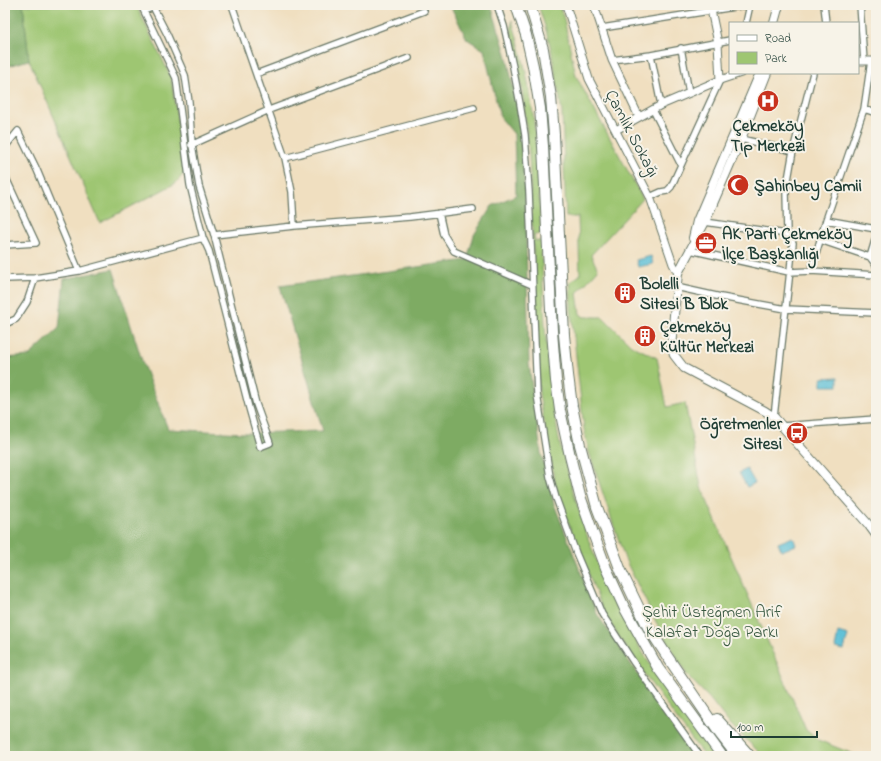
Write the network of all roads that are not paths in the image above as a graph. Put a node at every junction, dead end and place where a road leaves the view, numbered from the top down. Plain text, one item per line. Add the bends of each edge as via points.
1 (141, 5) edge
2 (232, 5) edge
3 (497, 5) edge
4 (516, 5) edge
5 (530, 5) edge
6 (566, 5) edge
7 (594, 5) edge
8 (748, 5) edge
9 (779, 5) edge
10 (824, 5) edge
11 (860, 5) edge
12 (155, 6) edge
13 (711, 8) edge
14 (144, 11) junction
15 (424, 11) dead end
16 (746, 22) edge
17 (774, 22) edge
18 (826, 22) edge
19 (602, 28) junction
20 (729, 40) edge
21 (718, 43) junction
22 (681, 48) junction
23 (651, 55) junction
24 (409, 58) dead end
25 (612, 60) junction
26 (867, 61) edge
27 (256, 74) junction
28 (739, 74) edge
29 (760, 74) edge
30 (767, 74) edge
31 (813, 74) edge
32 (720, 80) junction
33 (689, 93) junction
34 (661, 106) junction
35 (474, 108) dead end
36 (864, 109) junction
37 (269, 110) junction
38 (653, 110) junction
39 (876, 112) edge
40 (639, 117) junction
41 (616, 130) junction
42 (741, 139) junction
43 (192, 144) junction
44 (5, 147) edge
45 (185, 147) junction
46 (793, 151) junction
47 (285, 158) junction
48 (681, 165) junction
49 (5, 176) edge
50 (650, 197) junction
51 (473, 209) dead end
52 (439, 213) junction
53 (826, 220) junction
54 (705, 222) junction
55 (294, 226) junction
56 (876, 229) edge
57 (787, 234) junction
58 (214, 235) junction
59 (876, 237) edge
60 (203, 238) junction
61 (820, 240) junction
62 (5, 245) edge
63 (690, 250) junction
64 (870, 257) junction
65 (876, 265) edge
66 (79, 271) junction
67 (811, 271) junction
68 (678, 272) junction
69 (790, 272) junction
70 (876, 275) edge
71 (35, 278) junction
72 (5, 279) edge
73 (532, 285) junction
74 (676, 287) junction
75 (786, 309) junction
76 (876, 313) edge
77 (5, 324) edge
78 (774, 418) junction
79 (876, 419) edge
80 (782, 426) junction
81 (876, 535) edge
82 (688, 686) junction
83 (700, 756) edge
84 (722, 756) edge
85 (737, 756) edge
86 (750, 756) edge

1 - 14 street
2 - 27 street
3 - 73 street via 513,67 525,135
4 - 84 highway via 526,35 540,108 556,381 564,433 575,476 606,568 624,607 658,668
5 - 82 highway via 543,48 551,97 564,335 572,406 580,445 596,507 621,572 648,627
6 - 41 street, Çamlık Sokağı via 589,79
7 - 19 street
8 - 13 street
8 - 16 street
9 - 17 main road
10 - 18 street
11 - 26 street
12 - 14 street
12 - 43 street via 185,75
13 - 19 street
13 - 21 street
14 - 45 street via 176,78
15 - 27 street
19 - 25 street
20 - 21 street
21 - 22 street
21 - 32 street
22 - 23 street
22 - 33 street
23 - 25 street
23 - 34 street
24 - 37 street
25 - 40 street
26 - 36 street
27 - 37 street
28 - 32 street
29 - 63 main road via 697,220
30 - 42 main road
31 - 46 street
32 - 33 street
32 - 48 street
33 - 34 street
34 - 38 street
35 - 47 street
36 - 39 street
36 - 53 street
37 - 43 street
37 - 47 street
38 - 40 street
38 - 48 street
40 - 41 street
41 - 50 street, Çamlık Sokağı
42 - 46 street
42 - 54 main road
43 - 45 street
43 - 58 street via 199,186
44 - 66 street via 18,131
45 - 60 street via 190,186
46 - 57 street via 786,191
47 - 55 street via 292,192
48 - 50 street via 672,187
49 - 62 street via 36,243
50 - 68 street, Çamlık Sokağı
51 - 52 street
52 - 55 street
52 - 73 street via 444,235 454,251
53 - 56 street
53 - 61 street
54 - 57 street
54 - 63 main road
55 - 58 street
57 - 69 street via 793,243
58 - 60 street via 211,231 206,231
58 - 60 street via 256,404 270,444 260,447 209,251
59 - 64 street
60 - 66 street
61 - 64 street
61 - 67 street
63 - 68 main road
63 - 69 street
64 - 65 street
66 - 71 street
67 - 69 street
67 - 70 street
68 - 74 main road
69 - 75 street
71 - 72 street
71 - 77 street via 20,314
73 - 83 street via 537,394 550,477 558,504 602,614
74 - 75 street
74 - 78 main road via 671,346 674,355 684,368
75 - 76 street
75 - 78 street
78 - 80 main road
79 - 80 street
80 - 81 main road
82 - 85 highway
82 - 86 highway

